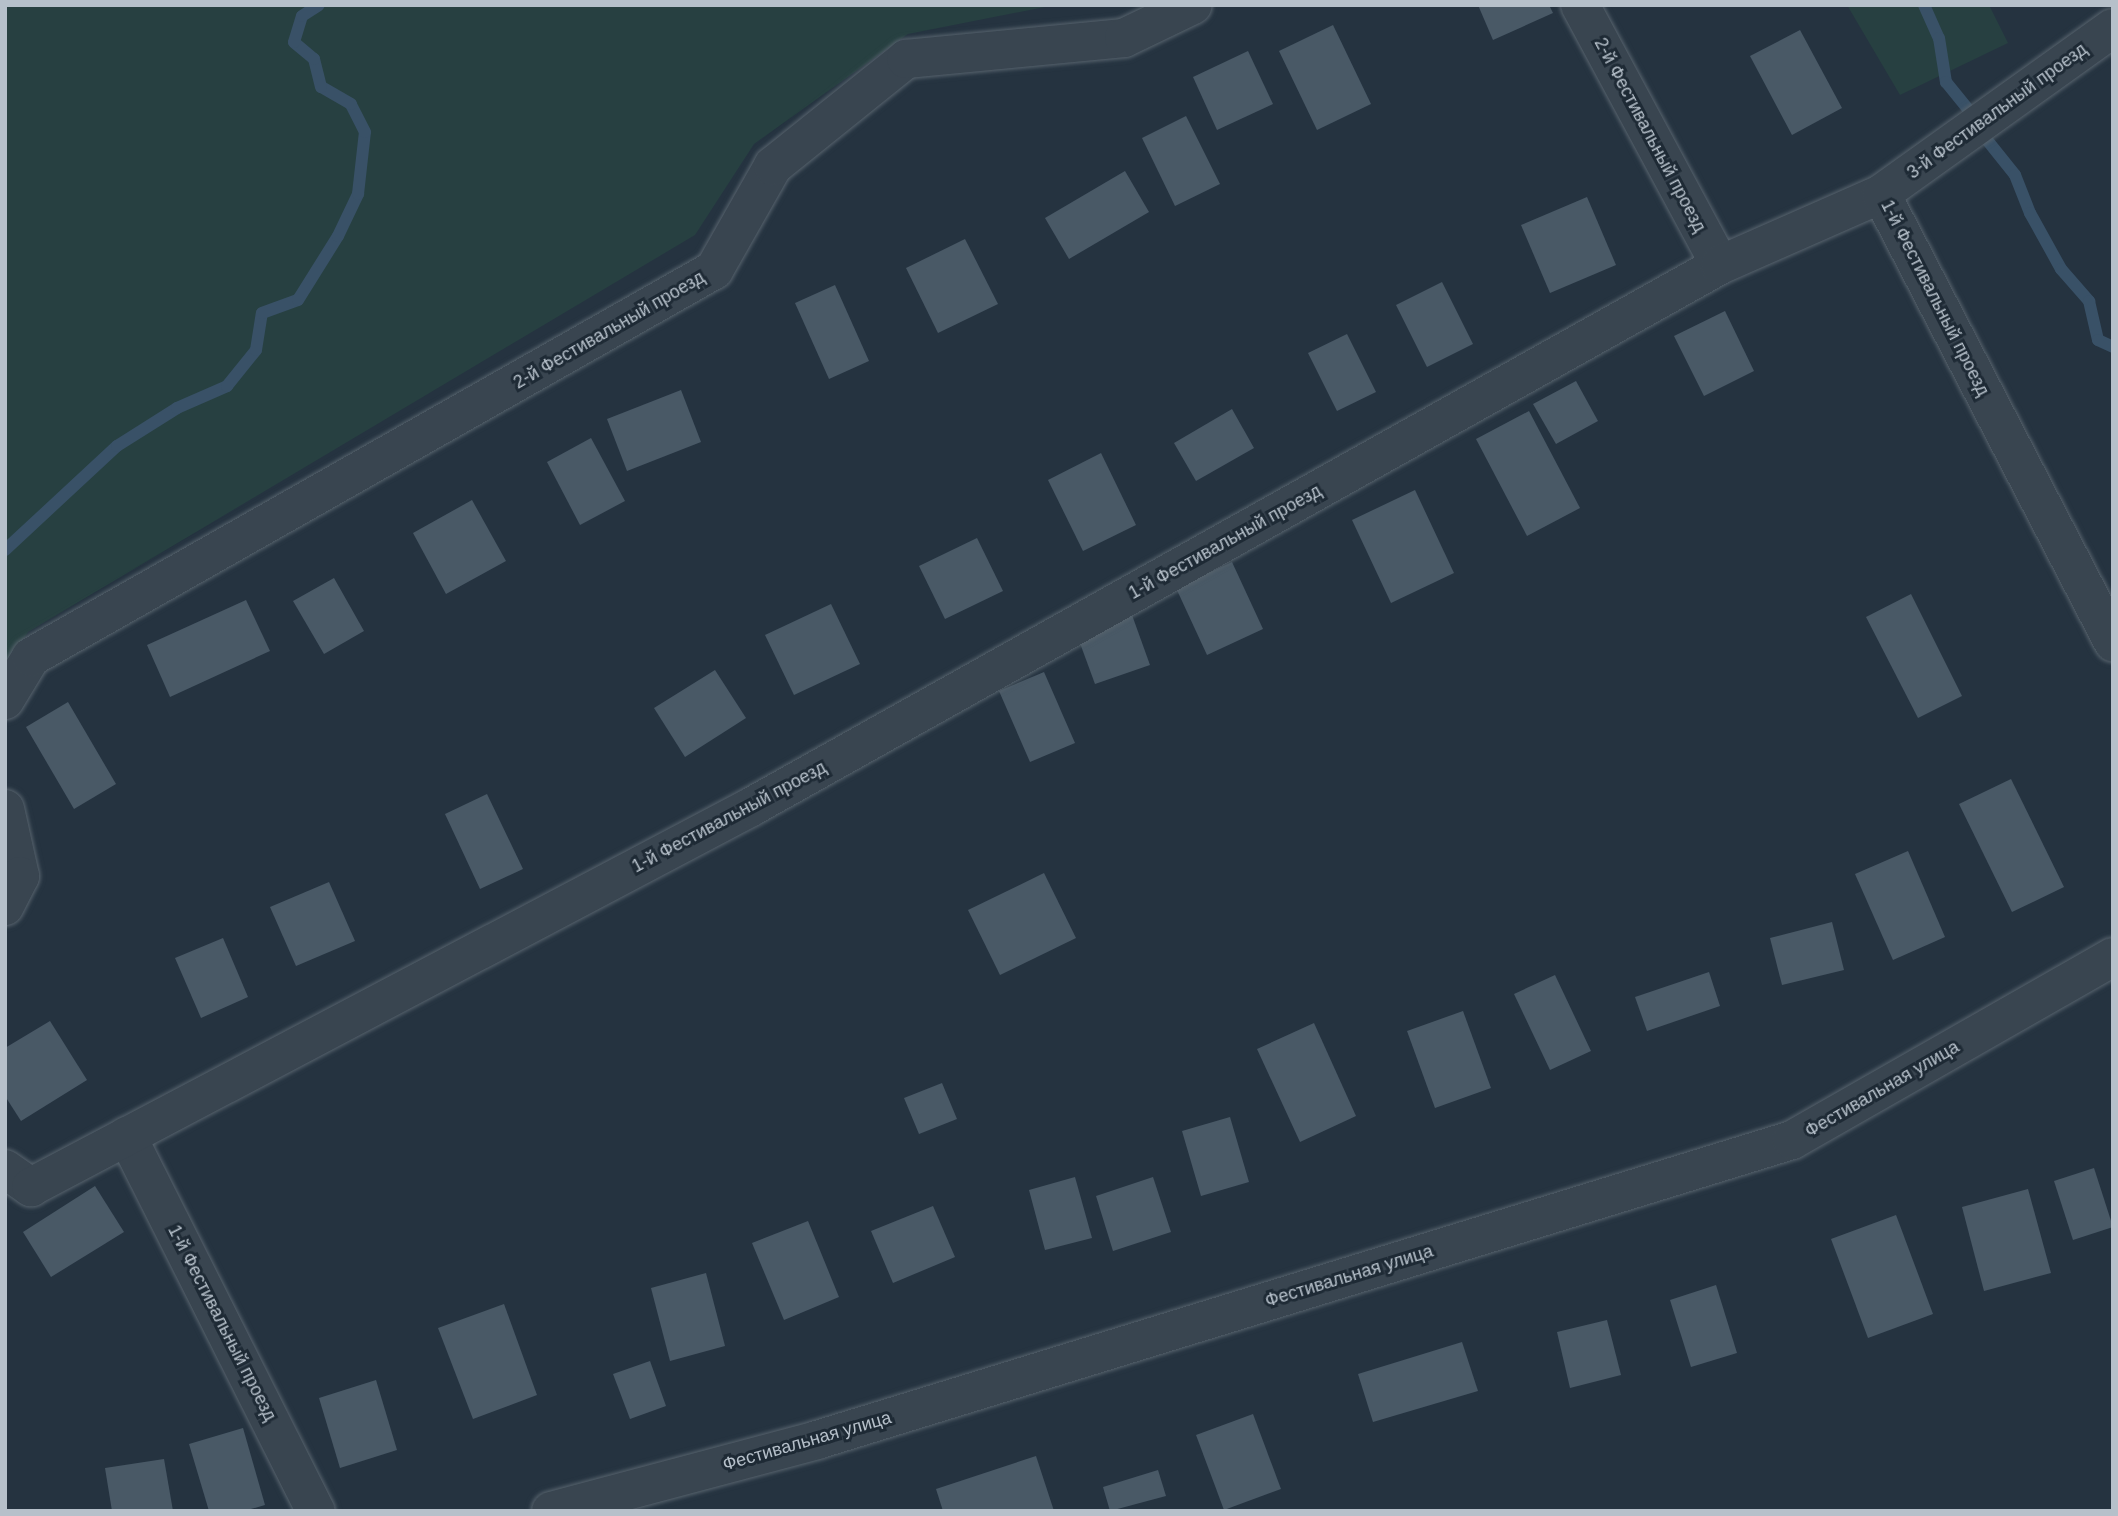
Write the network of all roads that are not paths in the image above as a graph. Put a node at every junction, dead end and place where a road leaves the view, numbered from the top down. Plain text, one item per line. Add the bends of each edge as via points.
1 (1193, 5) edge
2 (1580, 5) edge
3 (2113, 28) edge
4 (1881, 194) junction
5 (1720, 265) junction
6 (2113, 642) edge
7 (5, 700) edge
8 (5, 809) edge
9 (5, 906) edge
10 (2113, 957) edge
11 (127, 1136) junction
12 (18, 1178) edge
13 (316, 1511) edge
14 (551, 1511) edge

1 - 7 street, 2-й Фестивальный проезд via 1124,38 906,59 773,166 714,270 31,657
2 - 5 street, 2-й Фестивальный проезд
3 - 4 street, 3-й Фестивальный проезд
4 - 5 street, 1-й Фестивальный проезд
4 - 6 street, 1-й Фестивальный проезд
5 - 11 street, 1-й Фестивальный проезд via 751,807
8 - 9 street via 20,876
10 - 14 street, Фестивальная улица via 1792,1140 817,1440
11 - 12 street, 1-й Фестивальный проезд
11 - 13 street, 1-й Фестивальный проезд

